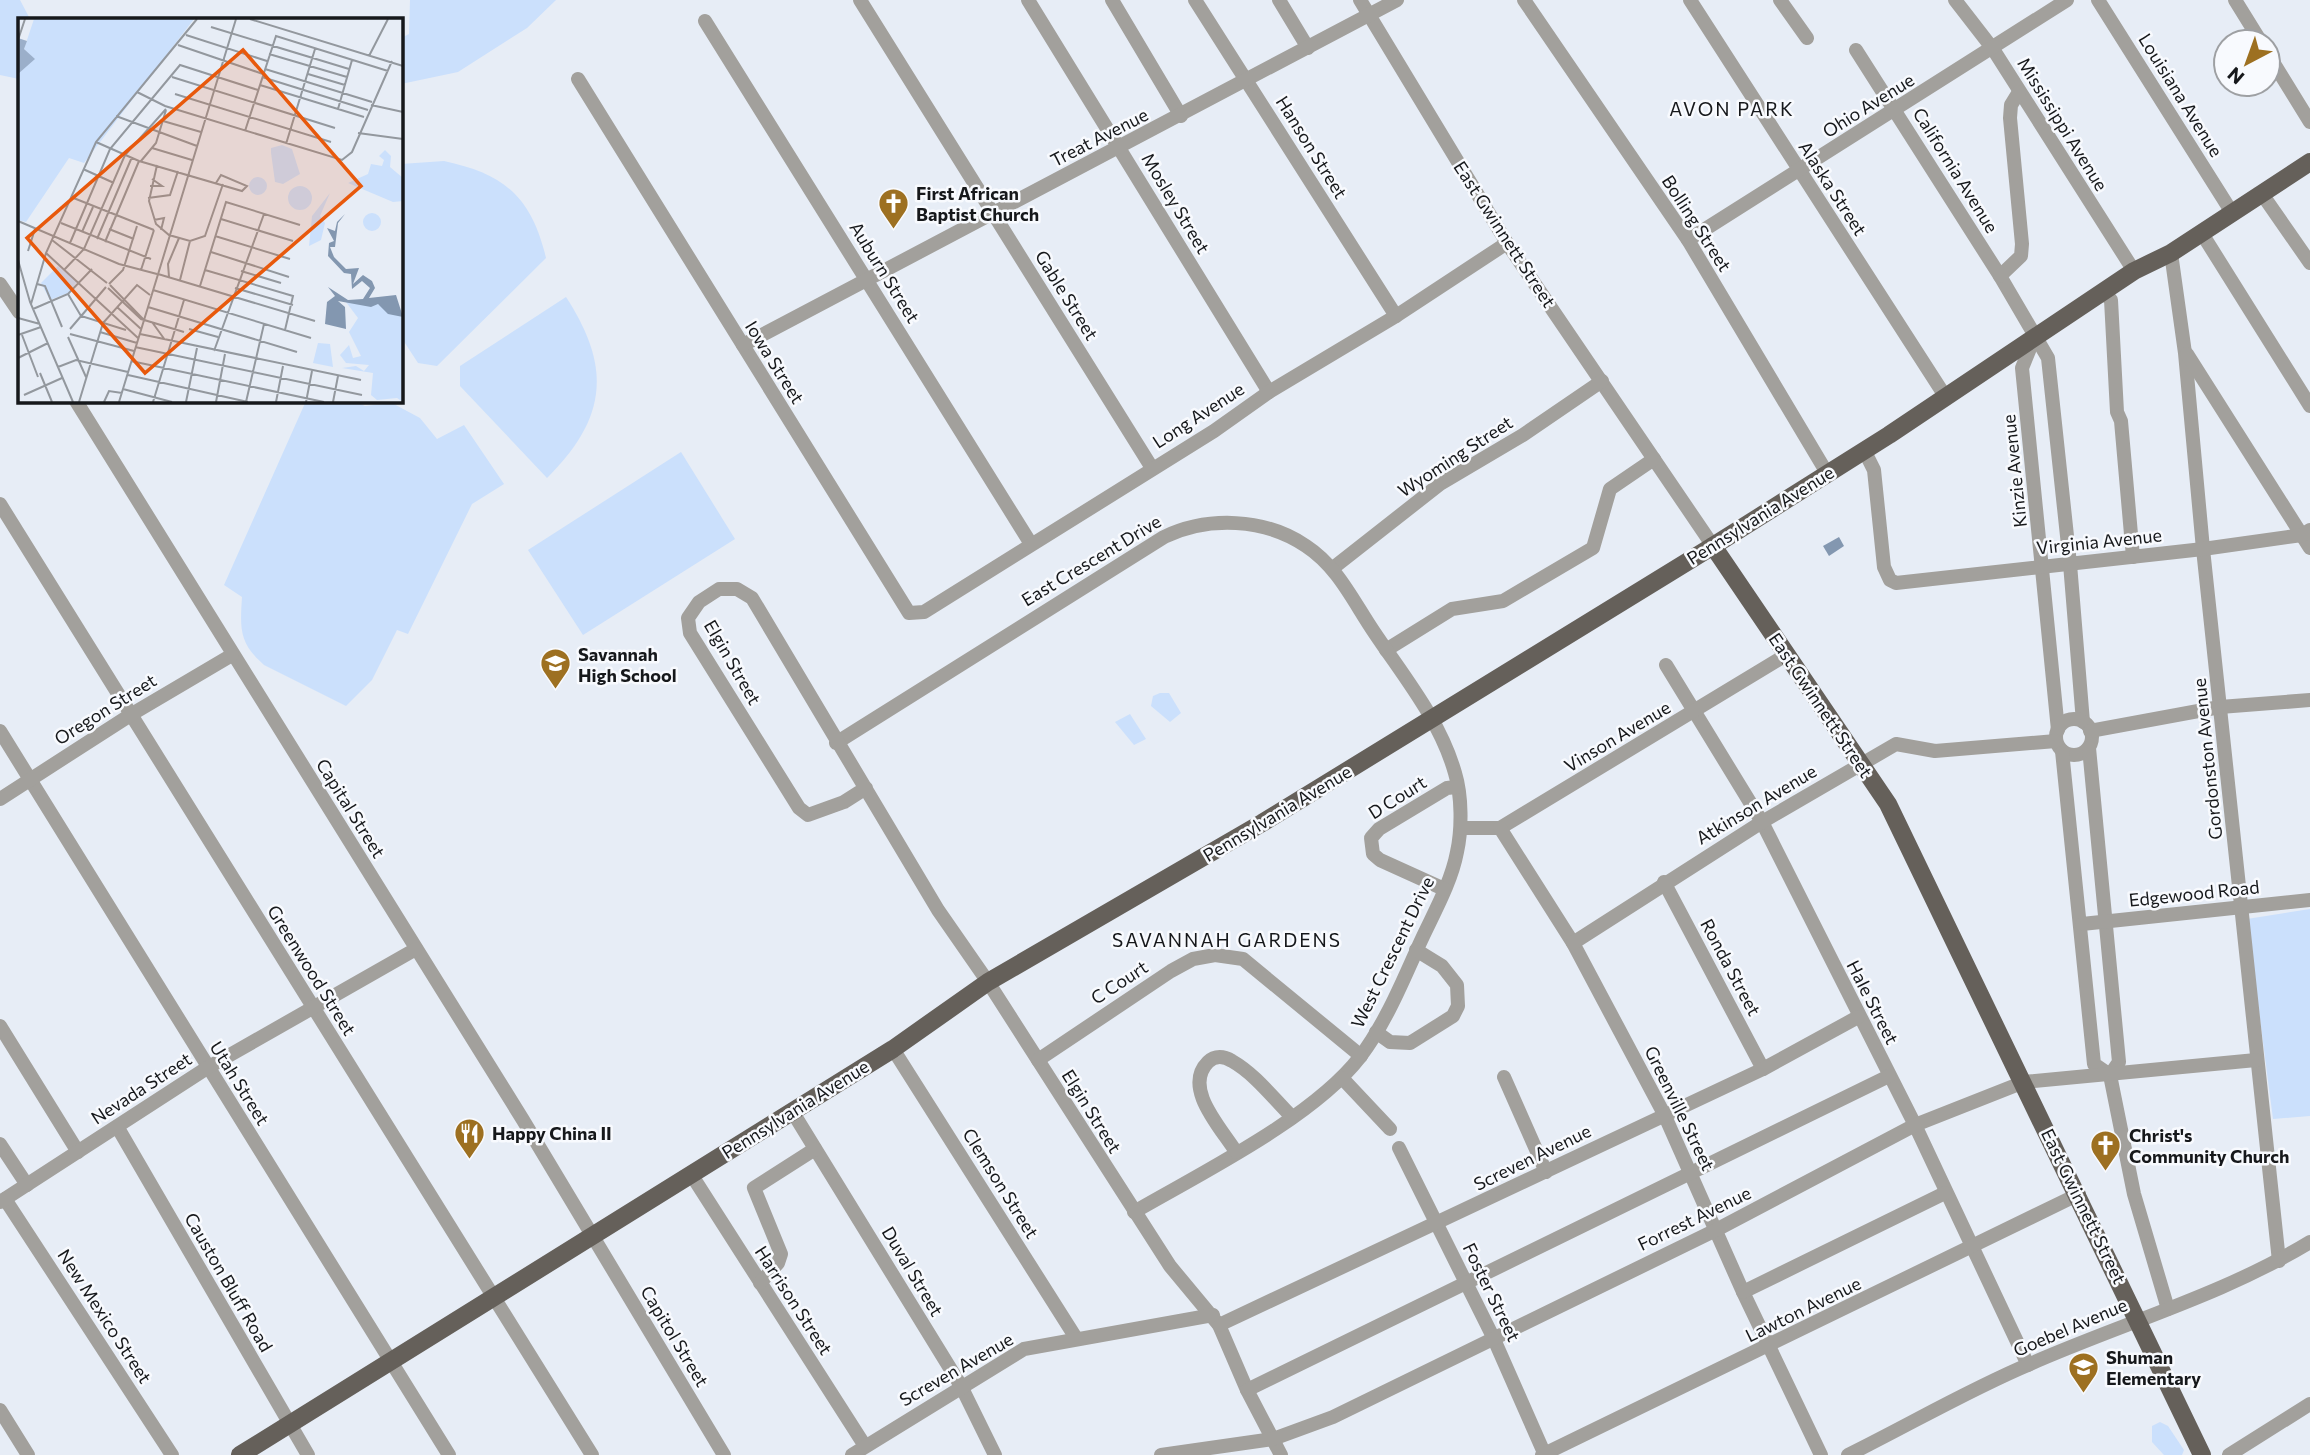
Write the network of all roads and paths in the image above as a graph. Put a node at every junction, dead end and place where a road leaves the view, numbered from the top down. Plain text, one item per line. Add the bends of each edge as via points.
1 (860, 0) edge
2 (1028, 0) edge
3 (1112, 0) edge
4 (1195, 0) edge
5 (1279, 0) edge
6 (1360, 0) edge
7 (1397, 0) edge
8 (1524, 0) edge
9 (1690, 0) edge
10 (1780, 0) edge
11 (1955, 0) edge
12 (2067, 0) edge
13 (2098, 0) edge
14 (2235, 0) edge
15 (1370, 15) junction
16 (705, 21) dead end
17 (2252, 28) edge
18 (1807, 38) dead end
19 (1308, 48) junction
20 (1993, 49) junction
21 (1856, 50) dead end
22 (2282, 77) edge
23 (578, 79) dead end
24 (1247, 81) junction
25 (2019, 92) junction
26 (1896, 112) junction
27 (1181, 116) junction
28 (2310, 122) edge
29 (1121, 149) junction
30 (2310, 162) edge
31 (1798, 170) junction
32 (2262, 194) junction
33 (2231, 211) junction
34 (993, 214) junction
35 (2201, 232) junction
36 (1688, 240) junction
37 (1507, 243) junction
38 (2171, 253) junction
39 (2310, 263) edge
40 (2134, 271) junction
41 (2000, 276) junction
42 (867, 280) junction
43 (0, 284) edge
44 (2103, 292) junction
45 (18, 311) edge
46 (1396, 316) junction
47 (2035, 336) junction
48 (743, 345) junction
49 (2186, 353) junction
50 (1601, 381) junction
51 (1269, 391) junction
52 (1945, 396) junction
53 (77, 402) edge
54 (2310, 406) edge
55 (1864, 450) junction
56 (1654, 459) junction
57 (1152, 468) junction
58 (1827, 473) junction
59 (0, 504) edge
60 (2306, 532) edge
61 (1031, 544) junction
62 (1713, 546) junction
63 (2310, 548) edge
64 (2203, 550) junction
65 (2133, 557) junction
66 (2070, 564) junction
67 (2043, 567) junction
68 (1333, 568) junction
69 (909, 612) joint
70 (1386, 650) junction
71 (232, 655) junction
72 (1786, 655) junction
73 (1666, 665) dead end
74 (2310, 700) edge
75 (2220, 707) junction
76 (1695, 712) junction
77 (132, 714) junction
78 (1432, 718) junction
79 (2087, 726) junction
80 (0, 731) edge
81 (2059, 740) junction
82 (836, 743) junction
83 (2089, 748) junction
84 (1861, 762) junction
85 (30, 779) junction
86 (1456, 787) junction
87 (866, 788) junction
88 (0, 799) edge
89 (1762, 822) junction
90 (1461, 828) junction
91 (1500, 828) junction
92 (1664, 882) junction
93 (1444, 889) junction
94 (2310, 900) edge
95 (2243, 907) junction
96 (2105, 922) junction
97 (2082, 924) junction
98 (1573, 943) junction
99 (416, 949) junction
100 (1416, 950) junction
101 (988, 982) junction
102 (312, 1007) junction
103 (1858, 1017) junction
104 (0, 1026) edge
105 (1376, 1032) junction
106 (893, 1049) junction
107 (1360, 1056) junction
108 (1038, 1060) junction
109 (2256, 1060) junction
110 (207, 1068) junction
111 (1763, 1069) junction
112 (2110, 1075) junction
113 (1889, 1076) junction
114 (1504, 1077) dead end
115 (1342, 1079) junction
116 (2024, 1082) junction
117 (792, 1111) junction
118 (1664, 1114) junction
119 (1292, 1116) junction
120 (1915, 1125) junction
121 (118, 1128) junction
122 (1390, 1129) dead end
123 (0, 1144) edge
124 (1399, 1148) dead end
125 (815, 1149) junction
126 (78, 1152) junction
127 (1236, 1152) junction
128 (1546, 1172) junction
129 (691, 1174) junction
130 (1691, 1174) junction
131 (27, 1185) junction
132 (1945, 1193) junction
133 (2079, 1194) junction
134 (3, 1200) edge
135 (1134, 1212) junction
136 (1438, 1225) junction
137 (1716, 1230) junction
138 (593, 1236) junction
139 (2310, 1242) edge
140 (1972, 1248) junction
141 (2279, 1261) junction
142 (760, 1283) junction
143 (1466, 1283) junction
144 (1743, 1292) junction
145 (493, 1300) junction
146 (2168, 1309) junction
147 (1216, 1320) junction
148 (2139, 1320) junction
149 (1493, 1337) junction
150 (1076, 1338) junction
151 (1770, 1347) junction
152 (392, 1359) junction
153 (2028, 1364) junction
154 (961, 1387) junction
155 (1247, 1390) junction
156 (2310, 1404) edge
157 (0, 1410) edge
158 (288, 1423) junction
159 (1273, 1439) junction
160 (865, 1446) junction
161 (1544, 1454) edge
162 (28, 1455) edge
163 (172, 1455) edge
164 (240, 1455) edge
165 (308, 1455) edge
166 (449, 1455) edge
167 (592, 1455) edge
168 (724, 1455) edge
169 (852, 1455) edge
170 (995, 1455) edge
171 (1161, 1455) edge
172 (1281, 1455) edge
173 (1821, 1455) edge
174 (1848, 1455) edge
175 (2202, 1455) edge
176 (2229, 1455) edge

1 - 34 street, Gable Street
2 - 29 street, Mosley Street
3 - 27 street
4 - 24 street, Hanson Street
5 - 19 street
6 - 15 street, East Gwinnett Street
7 - 15 street, Treat Avenue
8 - 36 street, Bolling Street
9 - 31 street, Alaska Street
10 - 18 street
11 - 20 street, Mississippi Avenue
12 - 20 street, Ohio Avenue
13 - 33 street, Louisiana Avenue
14 - 17 street
15 - 19 street, Treat Avenue
15 - 37 street, East Gwinnett Street
16 - 42 street, Auburn Street
19 - 24 street, Treat Avenue
20 - 25 street, Mississippi Avenue
20 - 26 street, Ohio Avenue
21 - 26 street, California Avenue
22 - 28 street
23 - 48 street, Iowa Street
24 - 27 street, Treat Avenue
24 - 46 street, Hanson Street
25 - 40 street, Mississippi Avenue
25 - 41 street via 2010,118 2021,256
26 - 31 street, Ohio Avenue
26 - 41 street, California Avenue
27 - 29 street, Treat Avenue
29 - 34 street, Treat Avenue
29 - 51 street, Mosley Street
30 - 32 main road, Pennsylvania Avenue
31 - 36 street, Ohio Avenue
31 - 52 street, Alaska Street
32 - 33 main road, Pennsylvania Avenue
32 - 39 street
33 - 35 main road, Pennsylvania Avenue
34 - 42 street, Treat Avenue
34 - 57 street, Gable Street
35 - 38 main road, Pennsylvania Avenue
35 - 54 street
36 - 58 street, Bolling Street
37 - 46 street, Long Avenue
37 - 50 street, East Gwinnett Street
38 - 40 main road, Pennsylvania Avenue
38 - 49 street, Gordonston Avenue
40 - 44 main road, Pennsylvania Avenue
41 - 47 street
42 - 48 street, Treat Avenue
42 - 61 street, Auburn Street
43 - 45 street
44 - 47 main road, Pennsylvania Avenue
44 - 65 street via 2111,300 2117,412
46 - 51 street, Long Avenue
47 - 52 main road, Pennsylvania Avenue
47 - 66 street via 2048,358
47 - 67 street, Kinzie Avenue via 2022,368
48 - 69 street, Iowa Street
49 - 60 street
49 - 64 street, Gordonston Avenue
50 - 56 street, East Gwinnett Street
50 - 68 street, Wyoming Street via 1440,484
51 - 57 street, Long Avenue
52 - 55 main road, Pennsylvania Avenue
53 - 71 street, Capital Street
55 - 58 main road, Pennsylvania Avenue
55 - 67 street, Virginia Avenue via 1874,470 1884,567 1891,580 1903,583
56 - 62 street, East Gwinnett Street
56 - 70 street via 1610,489 1593,548 1516,594 1487,605 1452,610
57 - 61 street, Long Avenue
58 - 62 main road, Pennsylvania Avenue
59 - 77 street, Greenwood Street
60 - 63 street
60 - 64 street, Virginia Avenue
61 - 69 street, Long Avenue via 925,612
62 - 72 main road, East Gwinnett Street
62 - 78 main road, Pennsylvania Avenue
64 - 65 street, Virginia Avenue
64 - 75 street, Gordonston Avenue
65 - 66 street, Virginia Avenue
66 - 67 street, Virginia Avenue
66 - 79 street
67 - 81 street, Kinzie Avenue
68 - 70 street, East Crescent Drive
68 - 82 street, East Crescent Drive via 1304,544 1257,526 1216,522 1188,526 1022,623
70 - 78 street, East Crescent Drive
71 - 77 street, Oregon Street
71 - 99 street, Capital Street
72 - 76 street, Vinson Avenue
72 - 84 main road, East Gwinnett Street
73 - 76 street, Hale Street
74 - 75 street, Atkinson Avenue
75 - 79 street, Atkinson Avenue
75 - 95 street, Gordonston Avenue
76 - 89 street, Hale Street
76 - 91 street, Vinson Avenue
77 - 85 street, Oregon Street
77 - 102 street, Greenwood Street
78 - 86 street, West Crescent Drive via 1454,769
78 - 101 main road, Pennsylvania Avenue via 1127,904
79 - 81 street, Atkinson Avenue via 2071,720
79 - 83 street
80 - 85 street, Utah Street
81 - 83 street, Atkinson Avenue via 2073,755
81 - 84 street, Atkinson Avenue via 1935,751 1896,744
81 - 97 street, Kinzie Avenue
82 - 87 street, Elgin Street
82 - 87 street, Elgin Street via 751,598 737,589 719,589 699,602 688,618 690,633 799,808 808,815 821,812
83 - 96 street, Kinzie Avenue
84 - 89 street, Atkinson Avenue
84 - 116 main road, East Gwinnett Street via 1888,804
85 - 88 street, Oregon Street
85 - 110 street, Utah Street
86 - 90 street, West Crescent Drive
86 - 93 street, D Court via 1379,829 1371,838 1373,854 1380,860
87 - 101 street, Elgin Street via 938,910
89 - 92 street, Atkinson Avenue
89 - 103 street, Hale Street
90 - 91 street
90 - 93 street, West Crescent Drive
91 - 98 street, Greenville Street
92 - 98 street, Atkinson Avenue
92 - 111 street, Ronda Street
93 - 100 street, West Crescent Drive
94 - 95 street, Edgewood Road
95 - 96 street, Edgewood Road
95 - 109 street, Gordonston Avenue
96 - 97 street, Edgewood Road
96 - 112 street, Kinzie Avenue via 2119,1062
97 - 112 street, Kinzie Avenue via 2094,1064
98 - 118 street, Greenville Street
99 - 102 street, Nevada Street
99 - 138 street, Capital Street
100 - 105 street, West Crescent Drive
100 - 105 street via 1443,966 1457,985 1458,1006 1453,1016 1410,1043 1390,1042
101 - 106 main road, Pennsylvania Avenue
101 - 108 street, Elgin Street
102 - 110 street, Nevada Street
102 - 145 street, Greenwood Street
103 - 111 street, Screven Avenue
103 - 113 street, Hale Street
104 - 126 street
105 - 107 street, West Crescent Drive
106 - 117 main road, Pennsylvania Avenue
106 - 150 street, Clemson Street
107 - 108 street, C Court via 1243,959 1215,955 1193,959 1171,971
107 - 115 street, West Crescent Drive
108 - 135 street, Elgin Street
109 - 112 street, Forrest Avenue
109 - 141 street, Gordonston Avenue
110 - 121 street, Nevada Street
110 - 152 street, Utah Street
111 - 118 street, Screven Avenue
112 - 116 street, Forrest Avenue
112 - 146 street, Kinzie Avenue via 2134,1194
113 - 120 street, Hale Street
113 - 130 street
114 - 128 street
115 - 119 street, West Crescent Drive
115 - 122 street
116 - 120 street, Forrest Avenue
116 - 133 main road, East Gwinnett Street
117 - 125 street, Duval Street
117 - 129 main road, Pennsylvania Avenue
118 - 128 street, Screven Avenue
118 - 130 street, Greenville Street
119 - 127 street, West Crescent Drive
119 - 127 street via 1242,1068 1222,1057 1213,1058 1200,1072 1199,1093
120 - 132 street, Hale Street
120 - 137 street, Forrest Avenue
121 - 126 street, Nevada Street
121 - 158 street, Causton Bluff Road
123 - 131 street
124 - 136 street, Foster Street
125 - 142 street via 754,1188 780,1254 778,1264
125 - 154 street, Duval Street
126 - 131 street, Nevada Street
127 - 135 street, West Crescent Drive
128 - 136 street, Screven Avenue
129 - 138 main road, Pennsylvania Avenue
129 - 142 street, Harrison Street
130 - 137 street, Greenville Street
130 - 143 street
131 - 134 street, Nevada Street
132 - 140 street, Hale Street
132 - 144 street
133 - 140 street, Lawton Avenue
133 - 148 main road, East Gwinnett Street
134 - 163 street, New Mexico Street
135 - 147 street, Elgin Street via 1170,1266
136 - 143 street, Foster Street
136 - 147 street, Screven Avenue
137 - 144 street, Greenville Street
137 - 149 street, Forrest Avenue
138 - 145 main road, Pennsylvania Avenue
138 - 168 street, Capitol Street
139 - 141 street, Goebel Avenue
140 - 151 street, Lawton Avenue
140 - 153 street, Hale Street
141 - 146 street, Goebel Avenue
142 - 160 street, Harrison Street
143 - 149 street, Foster Street
143 - 155 street
144 - 151 street, Greenville Street
145 - 152 main road, Pennsylvania Avenue
145 - 167 street, Greenwood Street
146 - 148 street, Goebel Avenue
147 - 150 street, Screven Avenue
147 - 155 street, Elgin Street
148 - 153 street, Goebel Avenue
148 - 175 main road, East Gwinnett Street
149 - 159 street, Forrest Avenue via 1333,1417
149 - 161 street, Foster Street
150 - 154 street, Screven Avenue via 1024,1349
151 - 161 street, Lawton Avenue
151 - 173 street, Greenville Street
152 - 158 main road, Pennsylvania Avenue
152 - 166 street, Utah Street
153 - 174 street, Goebel Avenue
154 - 160 street, Screven Avenue
154 - 170 street, Duval Street
155 - 159 street, Elgin Street
156 - 176 street
157 - 162 street
158 - 164 main road, Pennsylvania Avenue
158 - 165 street, Causton Bluff Road
159 - 171 street, Forrest Avenue
159 - 172 street, Elgin Street
160 - 169 street, Screven Avenue

